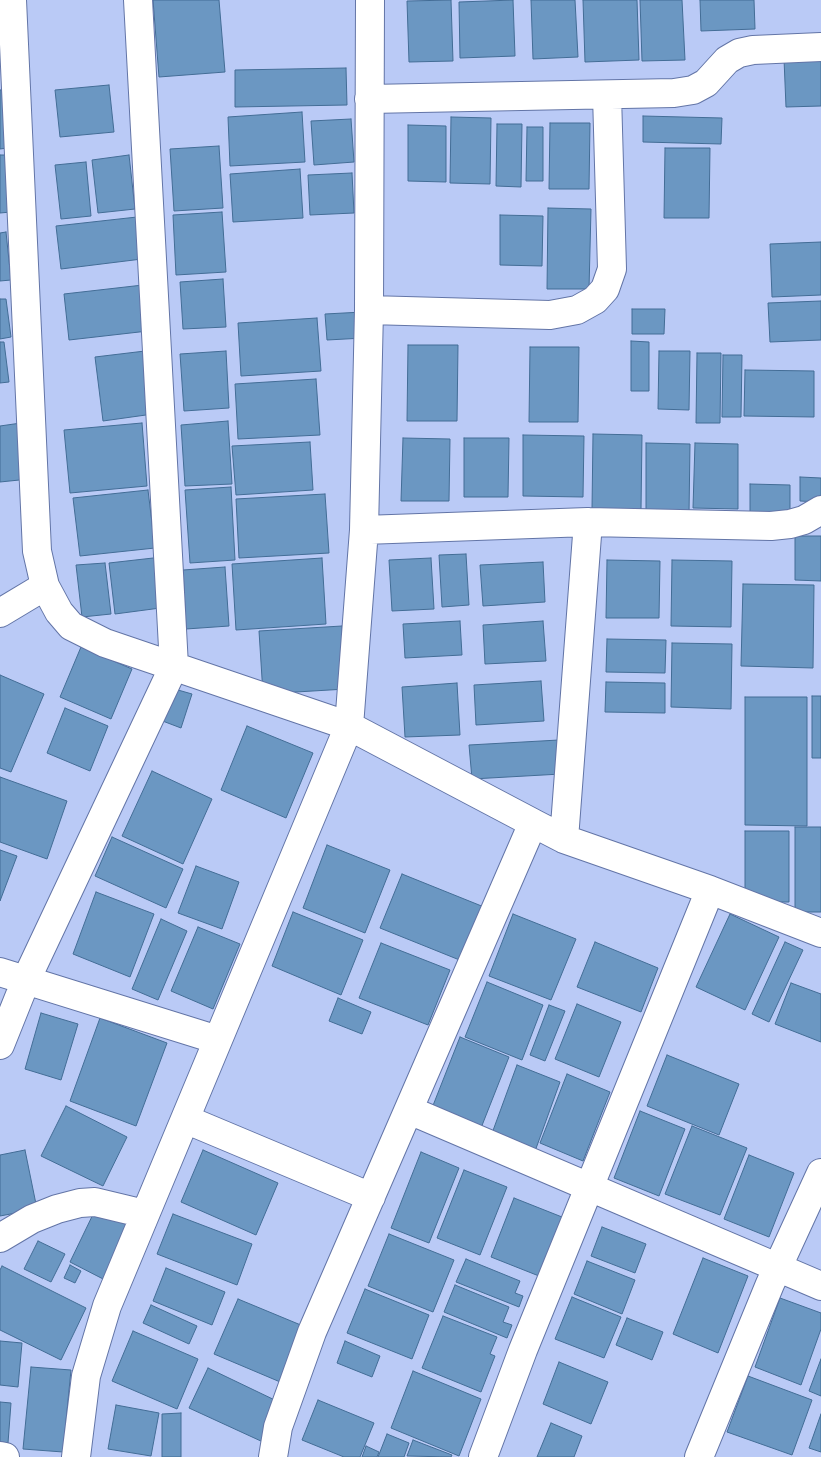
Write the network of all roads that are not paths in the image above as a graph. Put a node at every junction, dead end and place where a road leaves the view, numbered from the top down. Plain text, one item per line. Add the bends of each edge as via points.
1 (12, 0) edge
2 (138, 0) edge
3 (370, 0) edge
4 (821, 46) edge
5 (607, 95) junction
6 (369, 99) junction
7 (369, 310) junction
8 (821, 510) edge
9 (588, 522) junction
10 (364, 530) junction
11 (44, 586) junction
12 (0, 613) edge
13 (174, 666) junction
14 (349, 726) junction
15 (533, 823) junction
16 (564, 839) junction
17 (710, 890) junction
18 (821, 932) edge
19 (0, 972) edge
20 (26, 980) junction
21 (218, 1040) junction
22 (0, 1045) edge
23 (409, 1110) junction
24 (185, 1119) junction
25 (821, 1173) edge
26 (590, 1188) junction
27 (371, 1197) junction
28 (145, 1214) junction
29 (0, 1238) edge
30 (778, 1268) junction
31 (821, 1286) edge
32 (0, 1456) edge
33 (5, 1457) edge
34 (76, 1457) edge
35 (273, 1457) edge
36 (483, 1457) edge
37 (699, 1457) edge

1 - 11 street via 37,551
2 - 13 street
3 - 6 street
4 - 5 street via 739,53 694,90
5 - 6 street
5 - 7 street via 612,269 605,289 595,300 577,310 550,315
6 - 7 street
7 - 10 street
8 - 9 street via 804,520 771,526
9 - 10 street
9 - 16 street
10 - 14 street
11 - 12 street
11 - 13 street via 71,626 105,643
13 - 14 street
13 - 20 street
14 - 15 street
14 - 21 street
15 - 16 street
15 - 23 street
16 - 17 street
17 - 18 street
17 - 26 street
19 - 20 street
20 - 21 street
20 - 22 street
21 - 24 street
23 - 26 street
23 - 27 street
24 - 27 street
24 - 28 street
25 - 30 street
26 - 30 street
26 - 36 street
27 - 35 street via 312,1332 278,1427
28 - 29 street via 95,1202 80,1203 32,1219
28 - 34 street via 96,1340 86,1376
30 - 31 street
30 - 37 street
32 - 33 street

